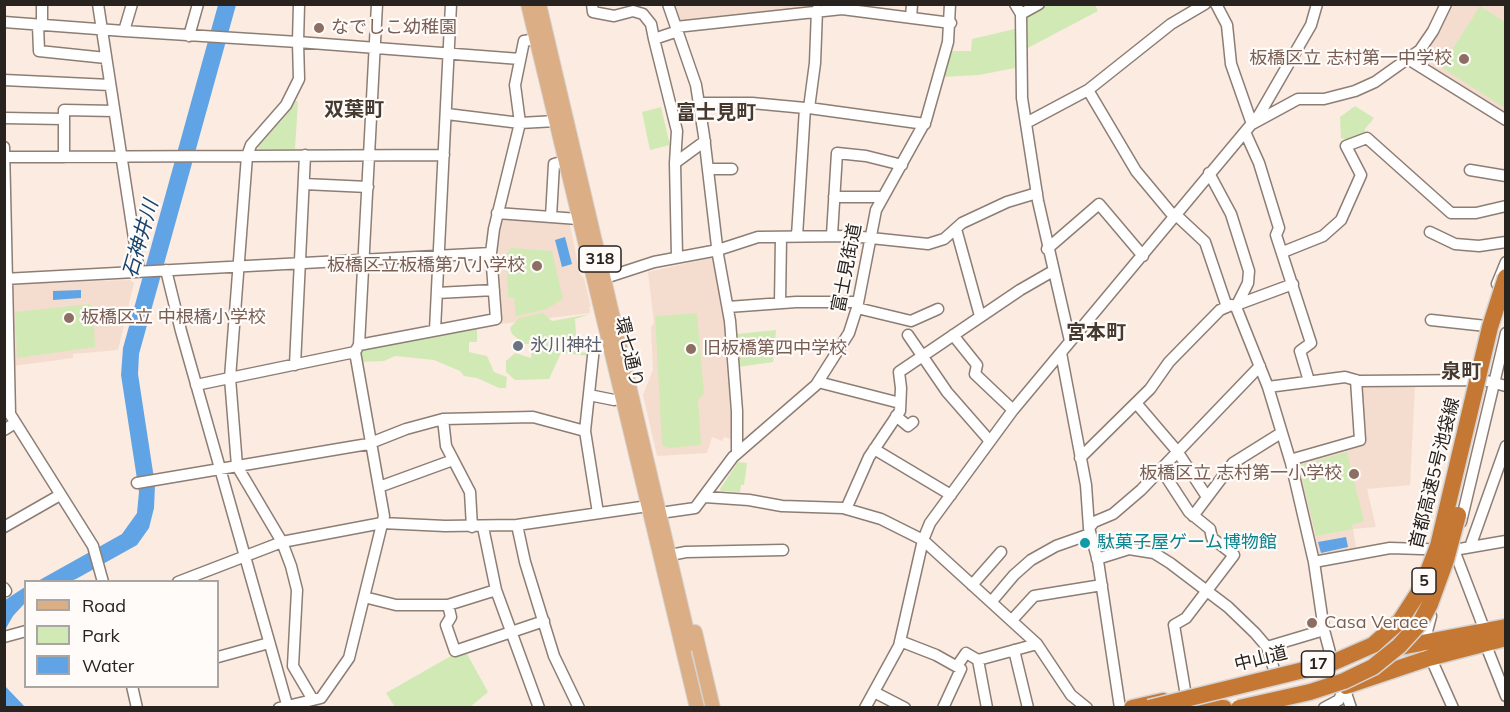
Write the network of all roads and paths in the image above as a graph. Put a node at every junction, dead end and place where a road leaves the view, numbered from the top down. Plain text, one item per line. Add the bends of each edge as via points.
1 (42, 4) edge
2 (98, 4) edge
3 (132, 4) edge
4 (198, 4) edge
5 (299, 4) edge
6 (376, 4) edge
7 (451, 4) edge
8 (528, 4) edge
9 (539, 4) edge
10 (592, 4) edge
11 (668, 4) edge
12 (912, 4) edge
13 (950, 4) edge
14 (1039, 4) edge
15 (1205, 4) edge
16 (1216, 4) edge
17 (1317, 4) edge
18 (1446, 4) edge
19 (1018, 9) edge
20 (817, 10) junction
21 (911, 18) junction
22 (4, 22) edge
23 (951, 23) junction
24 (40, 26) junction
25 (677, 29) junction
26 (102, 30) junction
27 (124, 32) junction
28 (189, 36) junction
29 (536, 39) junction
30 (654, 39) junction
31 (298, 42) junction
32 (374, 47) junction
33 (449, 52) junction
34 (106, 58) junction
35 (520, 58) junction
36 (1408, 59) junction
37 (4, 80) edge
38 (110, 85) junction
39 (1088, 90) junction
40 (699, 103) junction
41 (807, 108) junction
42 (114, 111) junction
43 (447, 114) junction
44 (4, 118) edge
45 (64, 119) junction
46 (1506, 120) edge
47 (556, 121) junction
48 (520, 123) junction
49 (1026, 123) junction
50 (925, 124) junction
51 (1249, 128) junction
52 (705, 141) junction
53 (4, 147) edge
54 (305, 155) junction
55 (369, 155) junction
56 (444, 155) junction
57 (122, 156) junction
58 (247, 156) junction
59 (5, 157) edge
60 (64, 157) junction
61 (565, 161) junction
62 (675, 163) junction
63 (902, 165) junction
64 (708, 169) junction
65 (732, 169) dead end
66 (1470, 170) dead end
67 (1209, 173) junction
68 (1505, 176) edge
69 (304, 184) junction
70 (368, 187) junction
71 (1037, 193) junction
72 (883, 197) junction
73 (834, 198) junction
74 (1506, 206) edge
75 (497, 213) junction
76 (1175, 214) junction
77 (551, 217) junction
78 (578, 219) junction
79 (956, 229) junction
80 (1430, 232) dead end
81 (797, 236) junction
82 (832, 236) junction
83 (781, 237) junction
84 (869, 238) junction
85 (1506, 242) edge
86 (1047, 249) junction
87 (718, 250) junction
88 (1283, 252) junction
89 (491, 253) junction
90 (677, 255) junction
91 (439, 256) junction
92 (1143, 256) junction
93 (364, 259) junction
94 (1506, 262) edge
95 (301, 263) junction
96 (239, 266) junction
97 (165, 270) junction
98 (141, 271) junction
99 (1053, 271) junction
100 (1506, 277) edge
101 (6, 279) edge
102 (605, 279) junction
103 (1293, 284) junction
104 (494, 290) junction
105 (437, 293) junction
106 (780, 303) junction
107 (858, 305) junction
108 (1234, 306) junction
109 (728, 308) junction
110 (939, 309) dead end
111 (1506, 313) edge
112 (980, 316) junction
113 (1431, 320) dead end
114 (1486, 326) junction
115 (435, 330) junction
116 (1506, 333) edge
117 (908, 335) dead end
118 (952, 335) junction
119 (1070, 341) junction
120 (609, 345) junction
121 (357, 349) junction
122 (1061, 353) junction
123 (922, 355) junction
124 (295, 365) junction
125 (1260, 366) junction
126 (230, 378) junction
127 (1356, 380) junction
128 (1473, 380) junction
129 (1309, 381) junction
130 (818, 382) junction
131 (1493, 383) junction
132 (196, 385) junction
133 (1506, 386) edge
134 (1268, 387) junction
135 (589, 395) junction
136 (621, 398) junction
137 (900, 403) junction
138 (1136, 403) junction
139 (1012, 411) junction
140 (896, 416) junction
141 (443, 420) junction
142 (913, 422) dead end
143 (15, 423) junction
144 (4, 430) edge
145 (585, 431) junction
146 (1281, 433) junction
147 (989, 440) junction
148 (371, 443) junction
149 (1506, 446) edge
150 (874, 449) junction
151 (1177, 451) junction
152 (737, 453) junction
153 (1080, 458) junction
154 (453, 460) junction
155 (1290, 460) junction
156 (237, 466) junction
157 (220, 469) junction
158 (1161, 469) junction
159 (137, 483) dead end
160 (379, 487) junction
161 (60, 495) junction
162 (951, 495) junction
163 (705, 497) junction
164 (1207, 497) junction
165 (654, 509) junction
166 (846, 509) junction
167 (598, 513) junction
168 (1193, 516) junction
169 (382, 523) junction
170 (517, 525) junction
171 (4, 527) edge
172 (478, 527) junction
173 (1089, 531) junction
174 (923, 540) junction
175 (282, 542) junction
176 (1506, 542) edge
177 (1470, 547) junction
178 (783, 550) dead end
179 (1431, 550) junction
180 (1454, 550) junction
181 (1002, 552) dead end
182 (670, 555) junction
183 (245, 556) junction
184 (1097, 559) junction
185 (1314, 562) junction
186 (102, 580) edge
187 (183, 580) edge
188 (972, 585) junction
189 (1102, 585) junction
190 (678, 588) junction
191 (496, 590) junction
192 (1208, 591) junction
193 (364, 597) junction
194 (992, 601) junction
195 (671, 604) junction
196 (448, 605) junction
197 (1012, 620) junction
198 (544, 621) junction
199 (1506, 627) edge
200 (1324, 630) junction
201 (24, 632) edge
202 (511, 633) junction
203 (5, 637) edge
204 (1485, 637) junction
205 (1506, 638) edge
206 (900, 641) junction
207 (269, 643) junction
208 (1037, 644) junction
209 (1267, 647) junction
210 (1014, 650) junction
211 (1427, 651) junction
212 (219, 657) edge
213 (978, 660) junction
214 (1332, 661) junction
215 (957, 666) junction
216 (1276, 676) junction
217 (696, 685) junction
218 (1344, 687) junction
219 (132, 688) edge
220 (874, 692) junction
221 (1186, 696) junction
222 (1506, 696) edge
223 (313, 700) junction
224 (285, 707) edge
225 (137, 708) edge
226 (539, 708) edge
227 (579, 708) edge
228 (688, 708) edge
229 (697, 708) edge
230 (705, 708) edge
231 (713, 708) edge
232 (864, 708) edge
233 (905, 708) edge
234 (943, 708) edge
235 (987, 708) edge
236 (1028, 708) edge
237 (1087, 708) edge
238 (1120, 708) edge
239 (1132, 708) edge
240 (1137, 708) edge
241 (1149, 708) edge
242 (1204, 708) edge
243 (1224, 708) edge
244 (1239, 708) edge
245 (1259, 708) edge
246 (1324, 708) edge
247 (1351, 708) edge
248 (1454, 708) edge

1 - 24 street
2 - 26 street
3 - 27 street
4 - 28 street
5 - 31 street
6 - 32 street
7 - 33 street
8 - 29 main road, 環七通り / 318
9 - 102 main road, 環七通り / 318
10 - 30 street via 593,12 614,16 633,11 643,14 651,24
11 - 25 street
12 - 21 street
13 - 23 street, 富士見街道
14 - 19 street
15 - 39 street via 1171,24
16 - 51 street via 1227,25 1231,64
17 - 51 street via 1302,42
18 - 36 street via 1426,42
19 - 49 street
20 - 21 street via 842,9
20 - 25 street
20 - 41 street via 815,63
21 - 23 street
22 - 24 street
23 - 50 street, 富士見街道
24 - 26 street
24 - 34 street via 39,51
25 - 30 street
25 - 40 street
26 - 27 street
26 - 34 street
27 - 28 street
28 - 31 street
29 - 35 street via 524,41
29 - 47 main road, 環七通り / 318
30 - 62 street via 677,131
31 - 32 street
31 - 58 street via 299,79 286,105 251,145
32 - 33 street
32 - 55 street
33 - 35 street
33 - 43 street
34 - 38 street
35 - 48 street via 515,85
36 - 46 street
36 - 51 street via 1365,87 1324,99 1298,99
37 - 38 street
38 - 42 street
39 - 49 street
39 - 76 street via 1136,171
40 - 41 street
40 - 52 street
41 - 50 street
41 - 81 street
42 - 45 street via 64,110
42 - 57 street
43 - 48 street
43 - 56 street
44 - 45 street
45 - 60 street
47 - 48 street
47 - 61 main road, 環七通り / 318
48 - 75 street
49 - 71 street
50 - 63 street, 富士見街道
51 - 67 street
51 - 88 street
52 - 62 street
52 - 64 street
53 - 59 street
54 - 55 street
54 - 58 street
54 - 69 street
55 - 56 street
55 - 70 street
56 - 91 street
57 - 58 street
57 - 60 street
57 - 98 street
58 - 96 street
59 - 60 street
59 - 101 street
61 - 77 street via 554,164
61 - 78 main road, 環七通り / 318
62 - 90 street
63 - 72 street, 富士見街道
63 - 73 street via 837,153
64 - 65 street
64 - 87 street
66 - 68 street
67 - 76 street
67 - 108 street via 1231,214 1249,271 1248,283
69 - 70 street
69 - 95 street
70 - 93 street
71 - 79 street via 1007,202
71 - 86 street
72 - 73 street
72 - 84 street, 富士見街道
73 - 82 street
74 - 88 street via 1476,213 1451,213 1367,138 1346,146 1361,175 1341,220 1323,236
75 - 77 street
75 - 89 street
76 - 92 street
76 - 108 street via 1205,242
77 - 78 street
78 - 120 main road, 環七通り / 318
79 - 84 street via 944,239 928,244
79 - 112 street
80 - 85 street via 1455,244
81 - 82 street
81 - 83 street
82 - 84 street
83 - 87 street via 758,237
83 - 106 street
84 - 107 street, 富士見街道
86 - 92 street via 1099,204
86 - 99 street
87 - 90 street
87 - 109 street
88 - 103 street
89 - 91 street
89 - 104 street
90 - 102 street
91 - 93 street
91 - 105 street
92 - 119 street
93 - 95 street
93 - 121 street
94 - 114 street
95 - 96 street
95 - 124 street
96 - 97 street
96 - 126 street
97 - 98 street
97 - 132 street
98 - 101 street
99 - 112 street
99 - 119 street
100 - 214 highway, 首都高速5号池袋線 / 5, bridge via 1490,327 1444,526 1422,587 1406,614 1380,639
101 - 143 street via 10,414
102 - 165 main road, 環七通り / 318
103 - 108 street
103 - 129 street via 1311,343 1300,351
104 - 105 street
104 - 115 street via 496,319
105 - 115 street
106 - 107 street
106 - 109 street
107 - 110 street via 912,321
107 - 130 street, 富士見街道 via 849,333
108 - 125 street
108 - 138 street via 1220,310
109 - 152 street via 735,371
111 - 244 highway, 首都高速5号池袋線 / 5, bridge via 1446,560 1420,623 1390,654 1354,677 1310,692
112 - 118 street
113 - 114 street
114 - 128 street
115 - 121 street
116 - 131 street
117 - 123 street
118 - 123 street
118 - 139 street via 976,365 975,374
119 - 122 street
120 - 135 street via 594,347
120 - 136 main road, 環七通り / 318
121 - 124 street
121 - 148 street
122 - 139 street
122 - 153 street
123 - 137 street via 899,372
123 - 147 street via 947,392
124 - 126 street
125 - 134 street
125 - 151 street
126 - 132 street
126 - 156 street
127 - 128 street
127 - 129 street via 1345,377
127 - 155 street via 1360,440
128 - 131 street
128 - 179 street
129 - 134 street
130 - 137 street
130 - 152 street, 富士見街道
131 - 133 street
131 - 180 street
132 - 157 street
134 - 146 street
135 - 136 street
135 - 145 street
136 - 165 main road, 環七通り / 318
137 - 140 street
138 - 151 street
138 - 153 street
139 - 147 street
140 - 142 street via 908,426
140 - 150 street
141 - 145 street via 533,417
141 - 148 street
141 - 154 street via 446,446
143 - 144 street
143 - 161 street
145 - 167 street
146 - 155 street
146 - 164 street via 1233,463
147 - 162 street
148 - 156 street
148 - 160 street
149 - 177 street
150 - 162 street
150 - 166 street
151 - 158 street
151 - 164 street
152 - 163 street, 富士見街道
153 - 173 street
154 - 160 street
154 - 172 street via 470,492
155 - 185 street
156 - 157 street
156 - 175 street
157 - 159 street
157 - 183 street
158 - 168 street
158 - 173 street via 1123,507 1094,522
160 - 169 street
161 - 171 street
161 - 186 street via 94,550
162 - 174 street via 930,523
163 - 165 street via 695,508
163 - 166 street
164 - 168 street
165 - 167 street
165 - 182 main road, 環七通り / 318
165 - 195 main road, 環七通り / 318
166 - 174 street via 881,519
167 - 170 street
168 - 192 street via 1234,555
169 - 172 street
169 - 175 street
169 - 193 street
170 - 172 street
170 - 198 street
172 - 191 street
173 - 184 street
173 - 194 street via 1031,560
174 - 188 street
174 - 206 street
175 - 183 street
175 - 223 street via 297,590 293,666
176 - 177 street
177 - 180 street
178 - 182 street
179 - 180 street
179 - 185 street via 1390,548
179 - 214 street via 1412,594 1395,618
180 - 204 street
180 - 211 street via 1426,628
181 - 188 street
182 - 190 main road, 環七通り / 318
183 - 187 street
183 - 207 street
184 - 189 street
184 - 192 street via 1129,549 1145,550
185 - 200 street
188 - 194 street
189 - 197 street via 1034,596
189 - 238 street
190 - 217 main road, 環七通り / 318
190 - 231 main road via 693,626
191 - 196 street
191 - 202 street
192 - 209 street
192 - 221 street via 1186,618 1174,625
193 - 196 street via 396,604
193 - 223 street via 349,658 321,698
194 - 197 street
195 - 217 main road, 環七通り / 318
195 - 228 main road via 670,634
196 - 202 street via 451,617 446,625 455,651
197 - 208 street
198 - 202 street
198 - 227 street via 554,656
199 - 204 highway, 中山道 / 17
200 - 209 street
200 - 214 street
201 - 203 street
202 - 226 street
204 - 205 highway, 中山道 / 17
204 - 211 highway, 中山道 / 17
204 - 222 street
206 - 215 street
206 - 220 street
207 - 212 street
207 - 224 street
208 - 210 street
208 - 237 street via 1071,695
209 - 216 street
210 - 213 street
210 - 236 street
211 - 214 highway, 中山道 / 17
211 - 218 highway, 中山道 / 17
211 - 248 street
213 - 215 street via 966,653
213 - 235 street
214 - 216 highway, 中山道 / 17
214 - 240 highway, 17, bridge
214 - 241 highway, 首都高速5号池袋線 / 5, bridge
215 - 234 street via 962,669
216 - 221 highway, 中山道 / 17
217 - 229 main road, 環七通り / 318
217 - 230 main road, 環七通り / 318
218 - 245 highway, 中山道 / 17
218 - 246 street via 1339,700
218 - 247 street
219 - 225 street
220 - 232 street
220 - 233 street
221 - 239 highway, 中山道 / 17
223 - 224 street
242 - 243 highway

